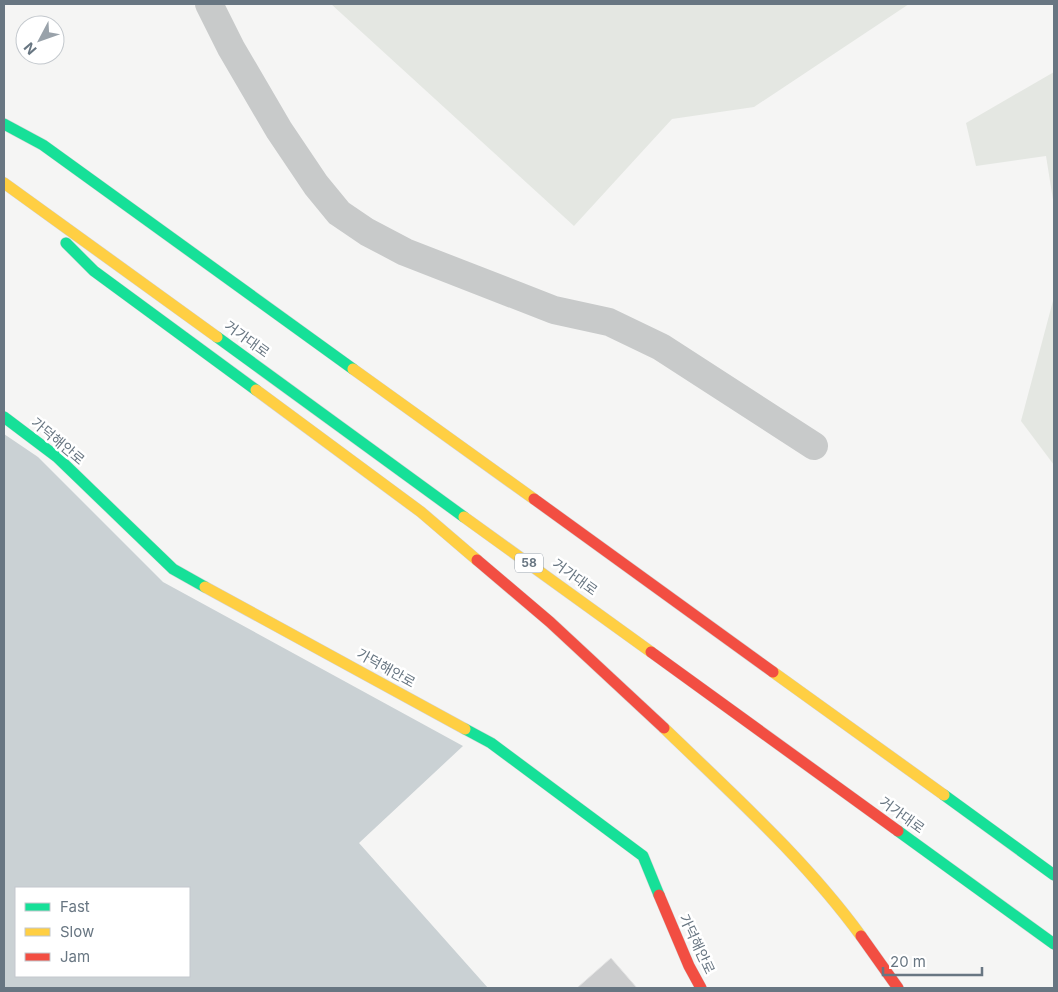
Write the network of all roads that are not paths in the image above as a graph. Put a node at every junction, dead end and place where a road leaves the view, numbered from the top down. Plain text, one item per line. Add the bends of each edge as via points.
1 (209, 4) edge
2 (4, 124) edge
3 (8, 185) edge
4 (4, 417) edge
5 (814, 446) dead end
6 (1054, 875) edge
7 (1054, 944) edge
8 (701, 988) edge
9 (898, 988) edge

1 - 5 street via 279,130 339,213 367,232 439,266 554,310 609,322 661,347
2 - 6 main road via 43,145
3 - 7 main road, 거가대로 / 58
3 - 9 main road via 94,271 421,512 550,622 664,728 801,864 845,914
4 - 8 main road, 가덕해안로 via 57,457 172,569 491,743 643,856

